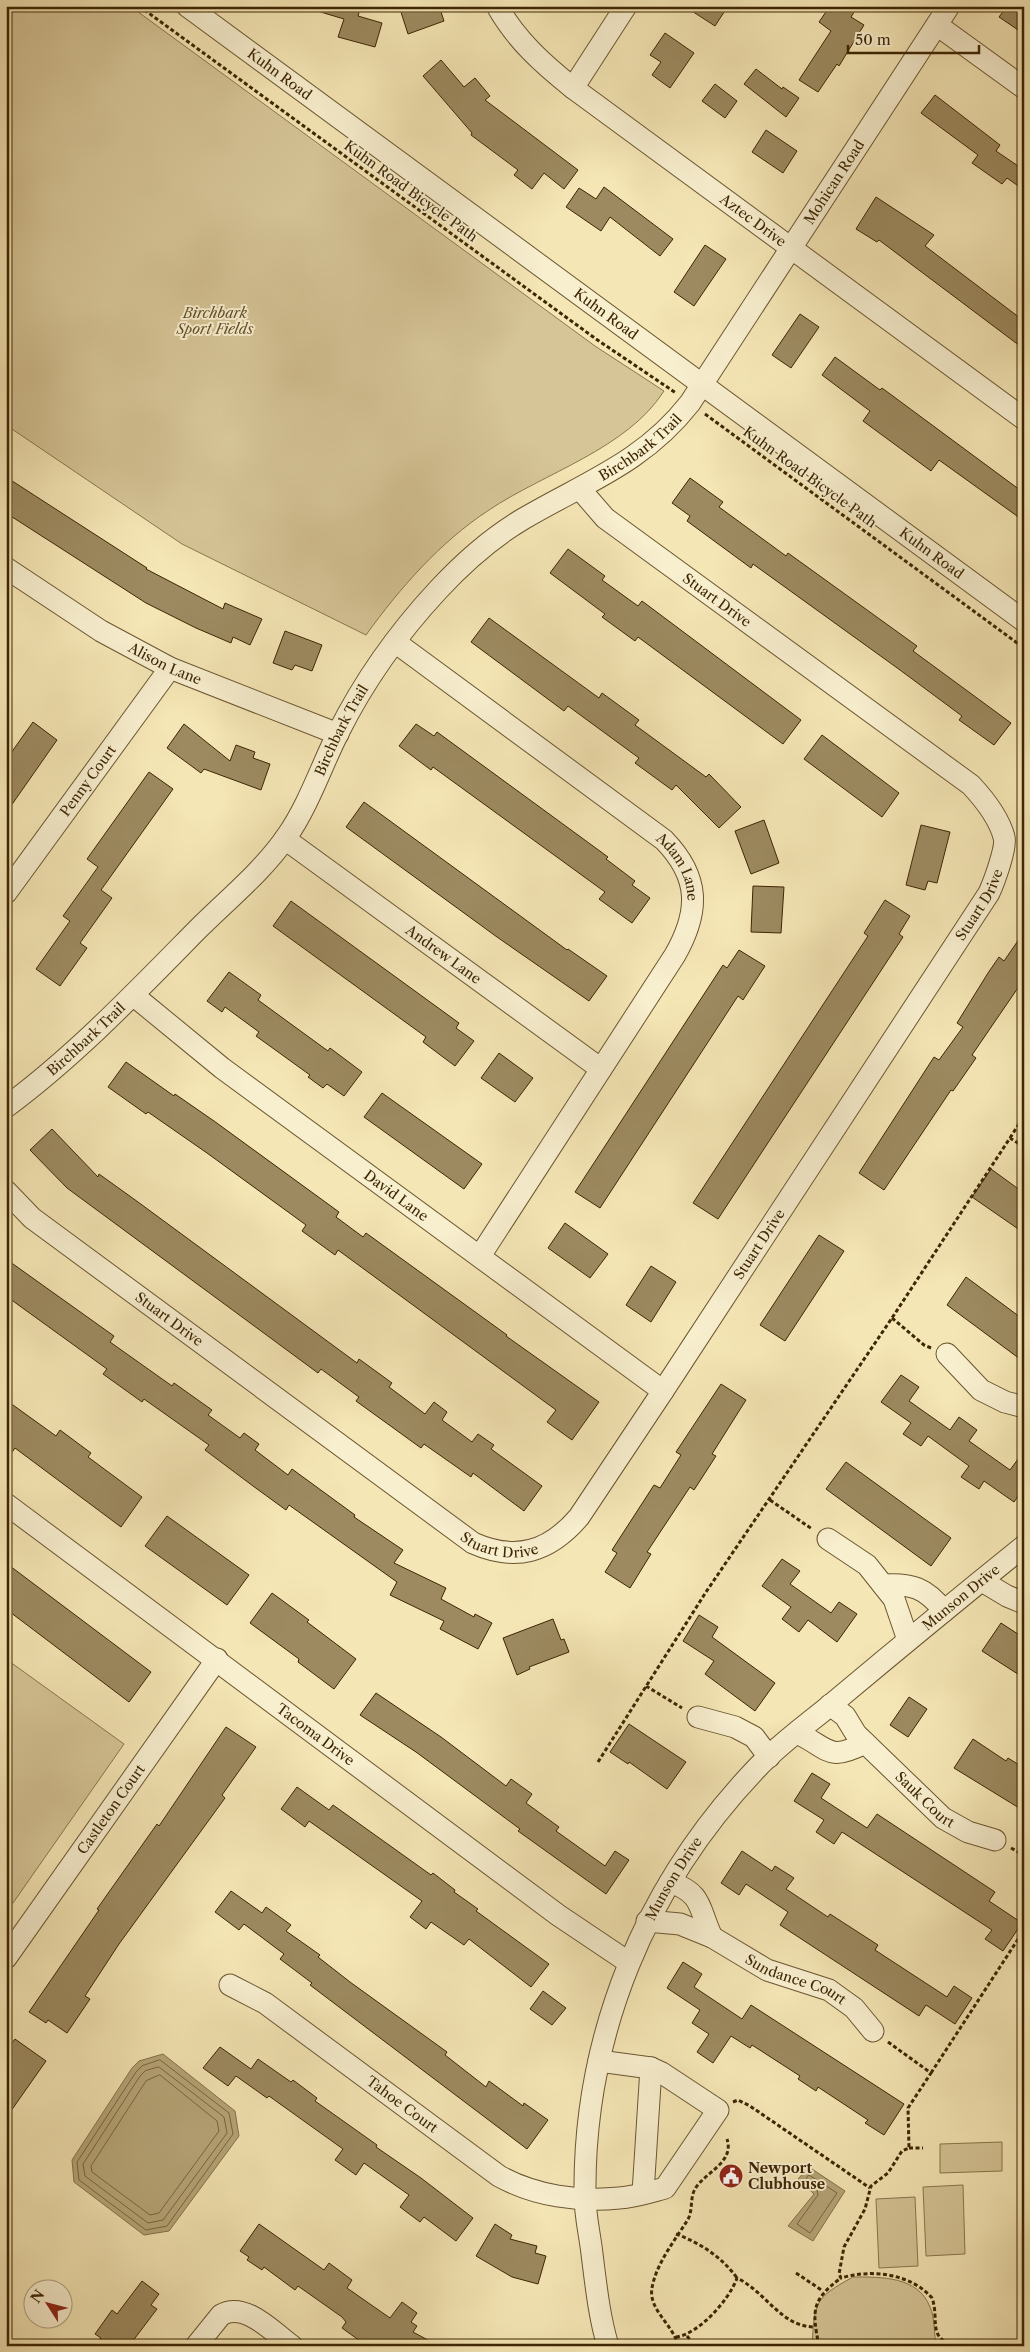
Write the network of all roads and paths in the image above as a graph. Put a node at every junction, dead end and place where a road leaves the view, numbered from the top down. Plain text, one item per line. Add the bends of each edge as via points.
1 (187, 6) edge
2 (497, 6) edge
3 (626, 6) edge
4 (949, 6) edge
5 (142, 7) edge
6 (937, 24) junction
7 (572, 88) junction
8 (1024, 88) edge
9 (791, 249) junction
10 (703, 384) junction
11 (673, 391) dead end
12 (704, 413) dead end
13 (1024, 419) edge
14 (580, 489) junction
15 (6, 568) edge
16 (1024, 621) edge
17 (395, 642) junction
18 (1024, 648) edge
19 (170, 668) junction
20 (338, 734) junction
21 (285, 839) junction
22 (6, 893) edge
23 (133, 995) junction
24 (601, 1069) junction
25 (6, 1107) edge
26 (1024, 1116) edge
27 (1010, 1138) junction
28 (1024, 1147) edge
29 (6, 1191) edge
30 (480, 1256) junction
31 (892, 1318) junction
32 (947, 1354) joint
33 (663, 1391) junction
34 (1024, 1407) edge
35 (770, 1500) junction
36 (6, 1504) edge
37 (828, 1539) joint
38 (1021, 1554) edge
39 (982, 1581) junction
40 (883, 1585) junction
41 (1024, 1603) edge
42 (944, 1611) junction
43 (908, 1640) junction
44 (217, 1659) junction
45 (646, 1686) junction
46 (830, 1705) junction
47 (698, 1717) joint
48 (797, 1733) junction
49 (865, 1743) junction
50 (769, 1757) junction
51 (598, 1762) dead end
52 (995, 1840) dead end
53 (670, 1882) junction
54 (648, 1921) junction
55 (1024, 1930) edge
56 (712, 1937) junction
57 (6, 1958) edge
58 (628, 1962) junction
59 (230, 1985) dead end
60 (873, 2032) joint
61 (599, 2061) junction
62 (651, 2068) junction
63 (931, 2073) junction
64 (727, 2105) dead end
65 (727, 2140) dead end
66 (909, 2148) junction
67 (923, 2148) dead end
68 (870, 2188) junction
69 (643, 2193) junction
70 (585, 2199) junction
71 (676, 2234) junction
72 (796, 2273) dead end
73 (737, 2278) junction
74 (841, 2278) junction
75 (823, 2291) junction
76 (815, 2327) junction
77 (687, 2336) junction
78 (676, 2337) junction
79 (819, 2344) edge
80 (196, 2346) edge
81 (292, 2346) edge
82 (608, 2346) edge
83 (678, 2346) edge
84 (696, 2346) edge
85 (724, 2346) edge
86 (791, 2346) edge
87 (809, 2346) edge
88 (956, 2346) edge

1 - 10 street, Kuhn Road
2 - 7 street, Aztec Drive via 535,56
3 - 7 street
4 - 6 street, Mohican Road
5 - 11 path, Kuhn Road Bicycle Path via 604,345
6 - 8 street
6 - 9 street, Mohican Road
7 - 9 street, Aztec Drive
9 - 10 street, Mohican Road
9 - 13 street, Aztec Drive
10 - 14 street, Birchbark Trail via 680,416 656,441 634,458
10 - 16 street, Kuhn Road
12 - 18 path, Kuhn Road Bicycle Path
14 - 17 street, Birchbark Trail via 499,534 476,553 439,589
14 - 33 street, Stuart Drive via 605,518 970,785 986,800 1005,838 997,877 989,893
15 - 19 street, Alison Lane via 101,630
17 - 20 street, Birchbark Trail via 369,679
17 - 24 street, Adam Lane via 664,840 683,862 689,876 693,904 684,938
19 - 20 street, Alison Lane
19 - 22 street, Penny Court
20 - 21 street, Birchbark Trail via 299,819
21 - 23 street, Birchbark Trail
21 - 24 street, Andrew Lane
23 - 25 street, Birchbark Trail via 78,1049
23 - 30 street, David Lane via 222,1068
24 - 30 street, Adam Lane
26 - 27 path
27 - 28 path
27 - 31 path
29 - 33 street, Stuart Drive via 32,1218 454,1530 484,1548 498,1552 524,1552 547,1545 567,1531
30 - 33 street, David Lane
31 - 32 path via 924,1345
31 - 35 path
32 - 34 street via 981,1390
35 - 37 path
35 - 45 path
36 - 44 street, Tacoma Drive
37 - 40 street via 867,1566
38 - 39 street, Munson Drive
39 - 41 street
39 - 42 street, Munson Drive
40 - 42 street via 915,1586 934,1598
40 - 43 street via 894,1599
42 - 43 street, Munson Drive
43 - 46 street, Munson Drive
44 - 57 street, Castleton Court
44 - 58 street, Tacoma Drive via 558,1915
45 - 47 path
45 - 51 path
46 - 48 street, Munson Drive
46 - 49 street, Sauk Court via 845,1716
47 - 50 street via 734,1727 754,1737
48 - 49 street via 834,1754 846,1753
48 - 50 street, Munson Drive
49 - 52 street, Sauk Court via 943,1818 968,1832
50 - 53 street, Munson Drive via 706,1828
53 - 54 street, Munson Drive
53 - 56 street via 688,1888 696,1897
54 - 56 street, Sundance Court via 680,1924
54 - 58 street, Munson Drive
55 - 63 path
56 - 60 street, Sundance Court via 767,1970 829,1990 854,2008
58 - 61 street, Munson Drive
59 - 70 street, Tahoe Court via 265,2003 498,2176 526,2189
60 - 63 path
61 - 62 street
61 - 70 street, Munson Drive via 589,2119
62 - 69 street
62 - 69 street, Tahoe Court via 718,2110 665,2188
63 - 66 path via 908,2108
64 - 68 path via 738,2100 750,2106
65 - 71 path via 724,2159 703,2178 694,2192 688,2220
66 - 67 path
66 - 68 path
68 - 74 path via 865,2209 844,2247
69 - 70 street, Tahoe Court via 621,2198
70 - 82 street, Munson Drive via 599,2310
71 - 73 path via 708,2249
71 - 78 path via 654,2281 652,2293 656,2307
72 - 75 path
73 - 76 path via 753,2287 794,2323
73 - 77 path via 722,2305
74 - 75 path
74 - 88 path via 875,2274 893,2276 919,2286 932,2298 938,2336
75 - 76 path via 816,2303
76 - 79 path
77 - 78 path
77 - 84 path
78 - 83 path
79 - 87 path
80 - 81 street via 213,2323 231,2311 247,2313
85 - 86 path via 754,2342

